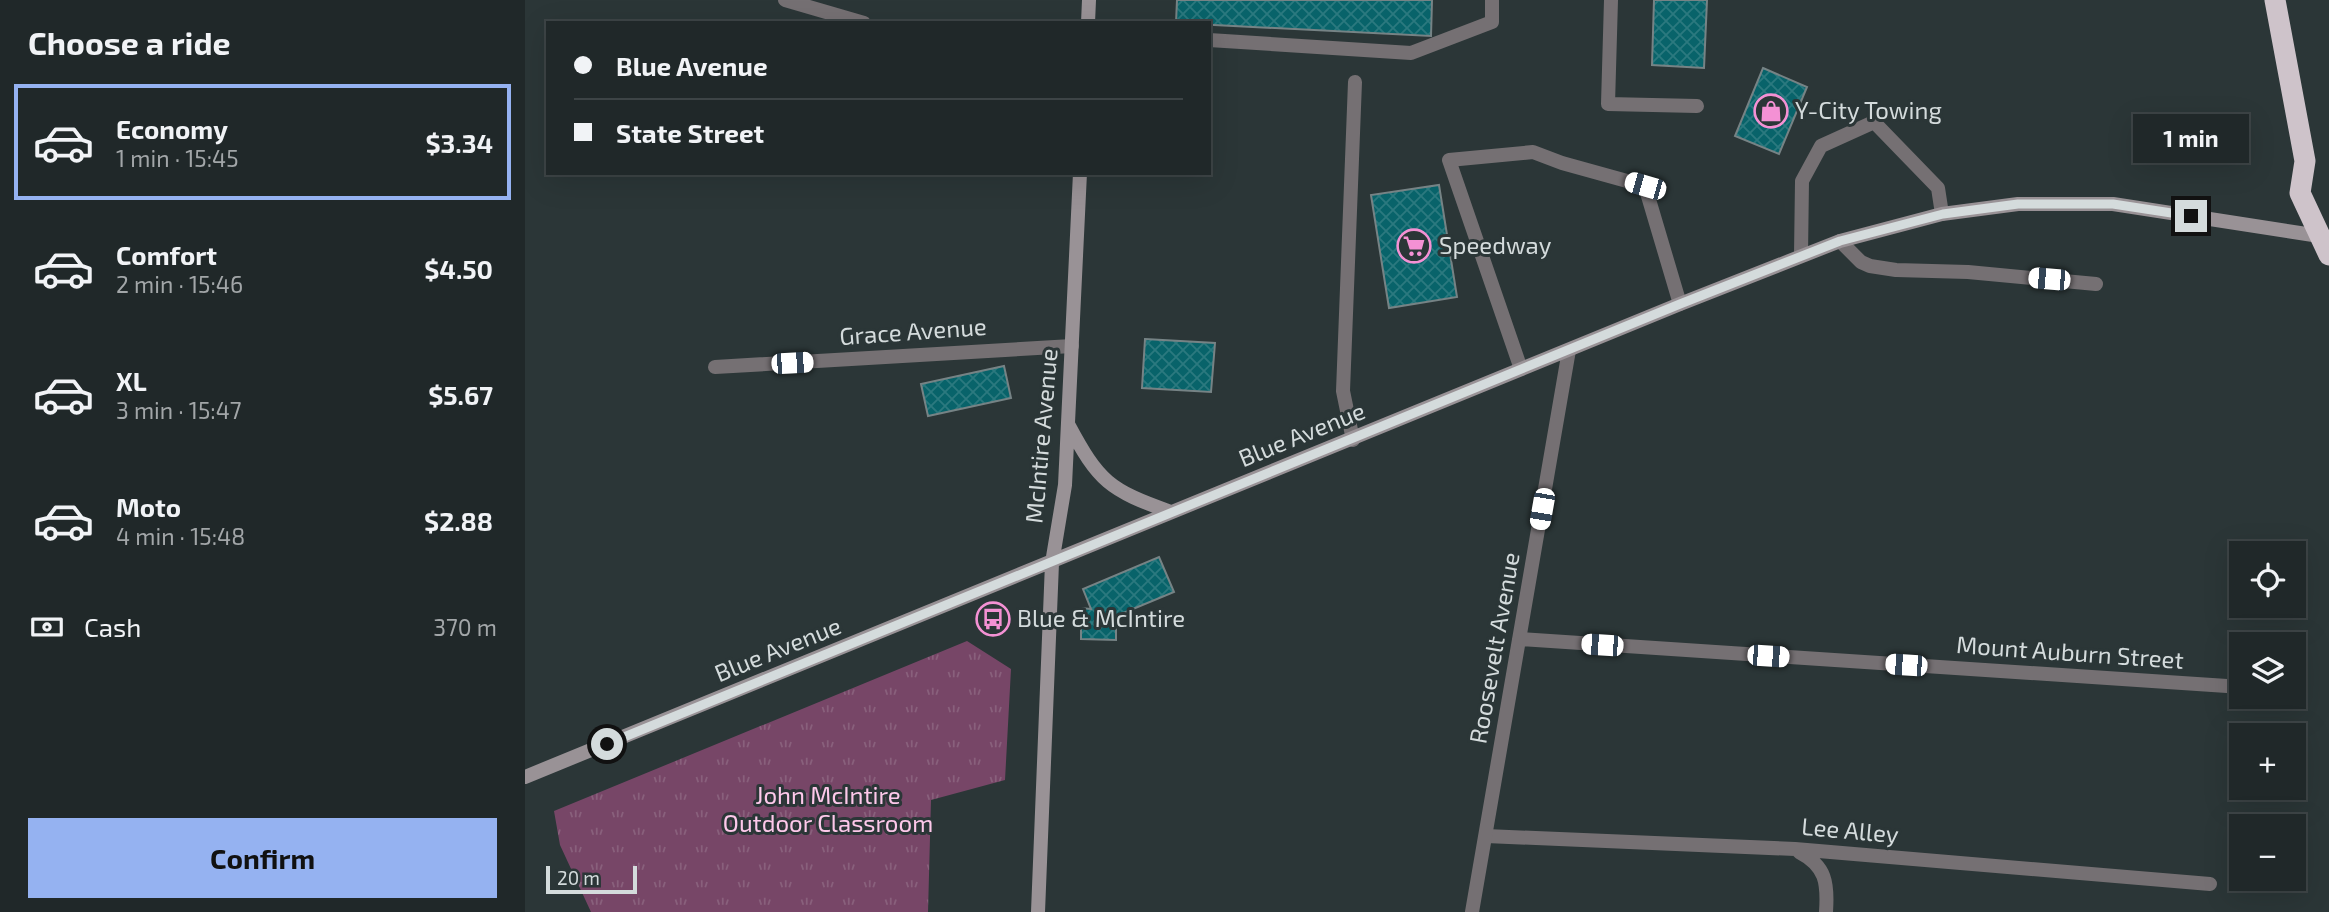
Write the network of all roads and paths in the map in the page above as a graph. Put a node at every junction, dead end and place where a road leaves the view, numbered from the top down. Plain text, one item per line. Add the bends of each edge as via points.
1 (785, 0) edge
2 (1089, 0) edge
3 (1492, 0) edge
4 (1611, 0) edge
5 (2275, 0) edge
6 (857, 21) edge
7 (1088, 21) edge
8 (1211, 40) edge
9 (1355, 82) dead end
10 (1697, 106) dead end
11 (1080, 175) edge
12 (1943, 214) junction
13 (1840, 241) junction
14 (2326, 243) edge
15 (1801, 255) junction
16 (2096, 284) dead end
17 (1680, 304) junction
18 (1072, 346) junction
19 (1569, 350) junction
20 (715, 367) dead end
21 (1521, 369) junction
22 (1069, 424) junction
23 (1353, 440) junction
24 (1171, 512) junction
25 (1052, 563) junction
26 (1519, 639) junction
27 (2229, 686) edge
28 (525, 777) edge
29 (1486, 836) junction
30 (1795, 849) junction
31 (2210, 884) dead end
32 (1038, 912) edge
33 (1472, 912) edge
34 (1826, 912) edge

1 - 6 street
2 - 7 main road
3 - 8 street via 1492,22 1411,53
4 - 10 street via 1608,104
5 - 14 highway via 2305,161 2300,193
9 - 23 street via 1343,391
11 - 18 main road, McIntire Avenue
12 - 13 main road, Blue Avenue
12 - 14 main road, Blue Avenue via 2018,204 2113,204
12 - 15 street via 1938,188 1874,122 1821,146 1802,181
13 - 15 main road, Blue Avenue
13 - 16 street via 1870,266
15 - 17 main road, Blue Avenue
17 - 19 main road, Blue Avenue
17 - 21 street via 1645,186 1533,152 1449,160
18 - 20 street, Grace Avenue
18 - 22 main road, McIntire Avenue
19 - 21 main road, Blue Avenue
19 - 26 street, Roosevelt Avenue
21 - 23 main road, Blue Avenue
22 - 24 main road via 1102,478 1122,494
22 - 25 main road, McIntire Avenue
23 - 24 main road, Blue Avenue
24 - 25 main road, Blue Avenue
25 - 28 main road, Blue Avenue
25 - 32 main road, McIntire Avenue
26 - 27 street, Mount Auburn Street
26 - 29 street, Roosevelt Avenue
29 - 30 street, Lee Alley
29 - 33 street, Roosevelt Avenue
30 - 31 street, Lee Alley
30 - 34 street via 1814,859 1825,876

